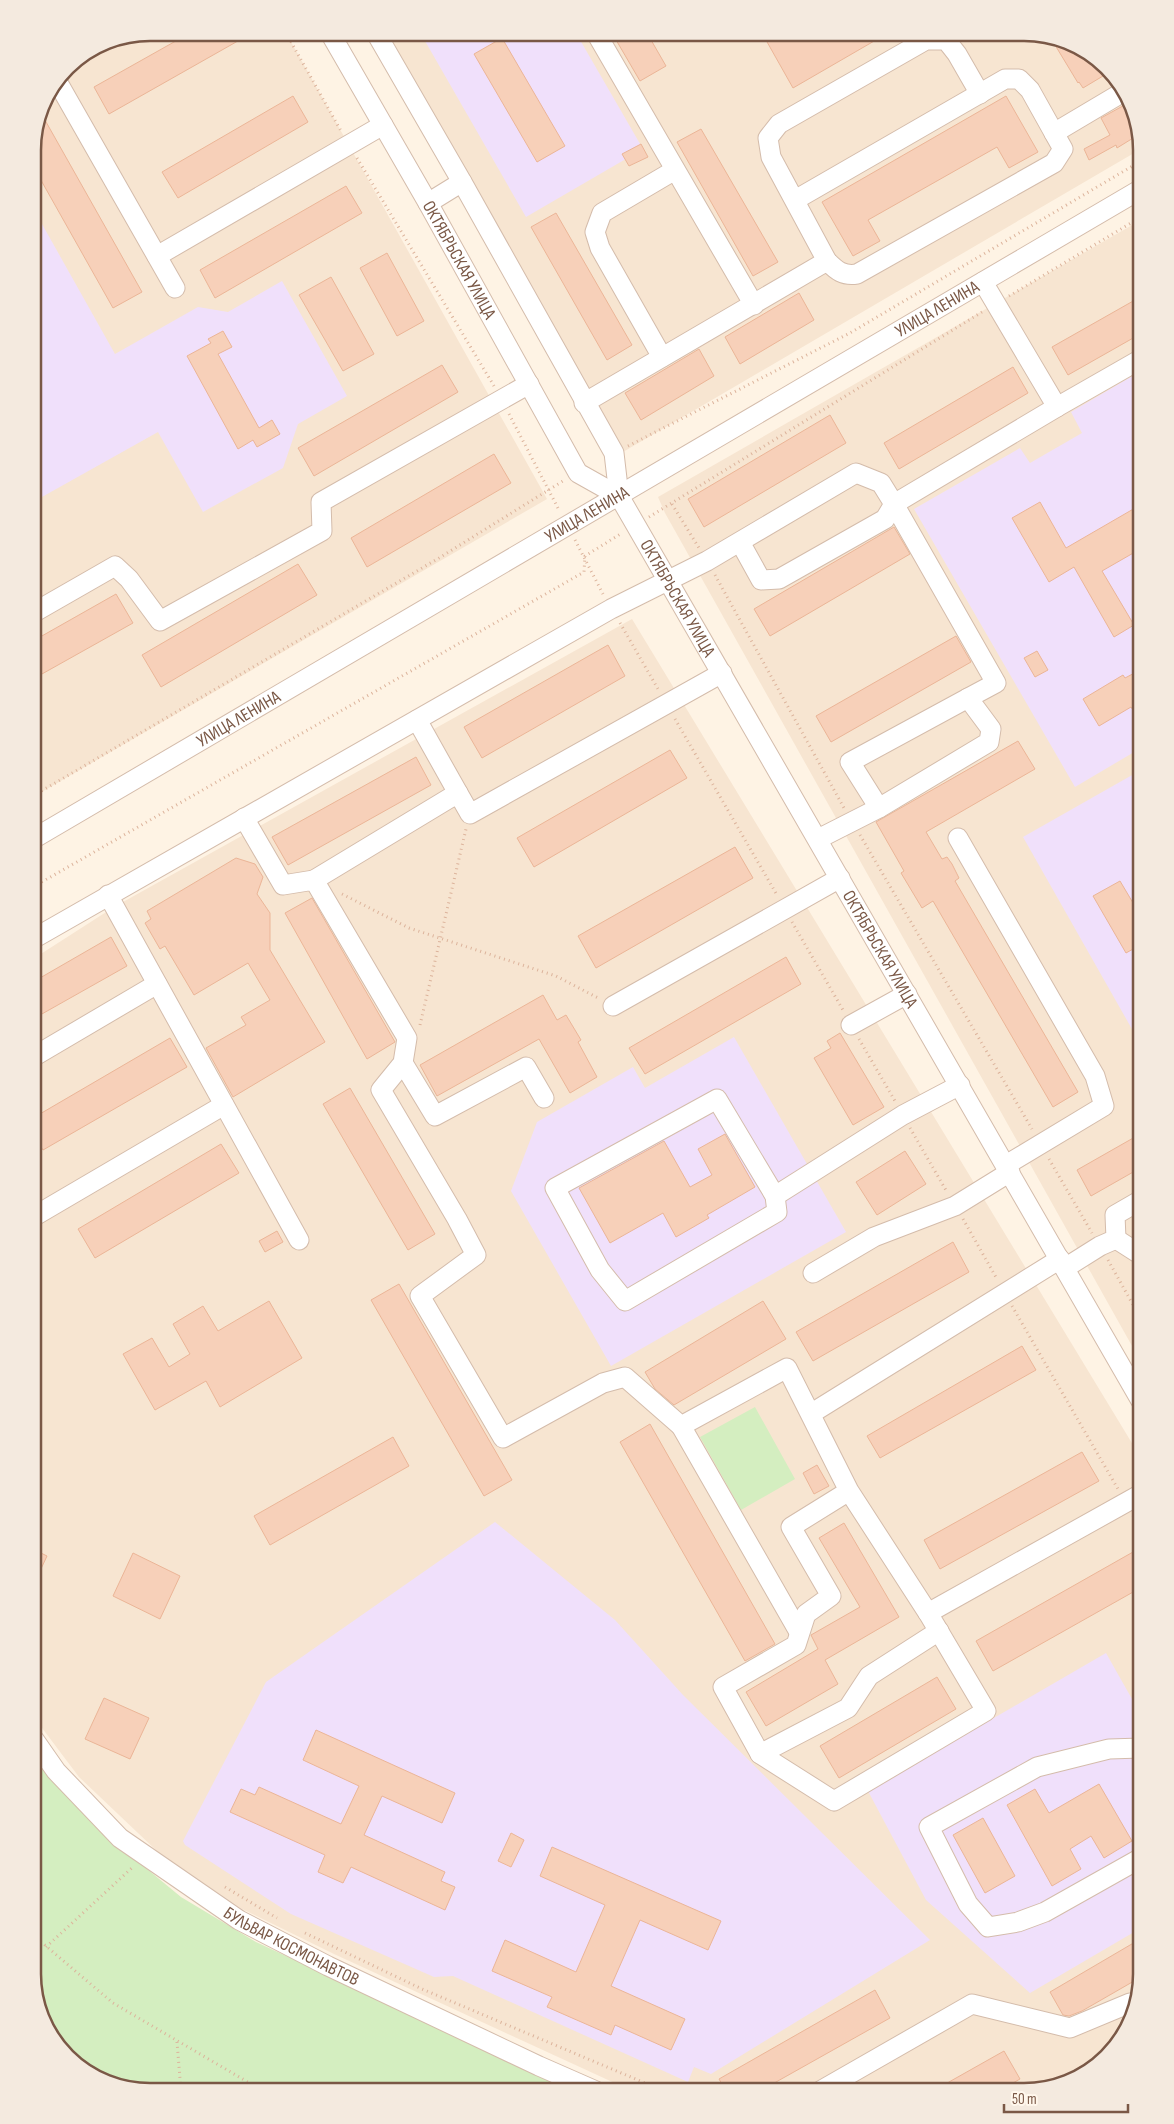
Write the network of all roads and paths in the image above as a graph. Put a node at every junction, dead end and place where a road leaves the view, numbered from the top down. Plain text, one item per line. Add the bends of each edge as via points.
1 (291, 41) edge
2 (335, 41) edge
3 (381, 41) edge
4 (601, 41) edge
5 (924, 41) edge
6 (947, 41) edge
7 (61, 88) edge
8 (980, 94) junction
9 (1117, 95) edge
10 (383, 125) junction
11 (1054, 132) junction
12 (349, 144) junction
13 (1133, 166) edge
14 (676, 170) junction
15 (462, 182) junction
16 (1133, 193) edge
17 (795, 200) junction
18 (428, 203) junction
19 (1133, 222) edge
20 (157, 256) junction
21 (827, 261) junction
22 (983, 282) junction
23 (175, 288) dead end
24 (754, 304) junction
25 (996, 304) junction
26 (662, 357) junction
27 (1133, 364) edge
28 (529, 384) junction
29 (502, 399) junction
30 (584, 403) junction
31 (1057, 407) junction
32 (614, 453) junction
33 (578, 473) junction
34 (549, 489) junction
35 (619, 496) junction
36 (672, 504) junction
37 (894, 504) junction
38 (567, 525) junction
39 (636, 525) junction
40 (740, 542) junction
41 (585, 556) junction
42 (707, 561) junction
43 (669, 580) junction
44 (41, 608) edge
45 (611, 609) junction
46 (722, 673) junction
47 (968, 698) junction
48 (667, 704) junction
49 (417, 720) junction
50 (41, 791) edge
51 (458, 793) junction
52 (878, 808) junction
53 (470, 814) junction
54 (244, 818) junction
55 (852, 821) junction
56 (41, 834) edge
57 (958, 838) dead end
58 (818, 839) junction
59 (840, 878) junction
60 (314, 880) junction
61 (41, 882) edge
62 (340, 893) dead end
63 (108, 895) junction
64 (784, 908) junction
65 (41, 934) edge
66 (440, 938) junction
67 (157, 984) junction
68 (907, 994) junction
69 (614, 1006) joint
70 (851, 1024) junction
71 (407, 1038) junction
72 (41, 1052) edge
73 (403, 1063) junction
74 (960, 1085) junction
75 (544, 1098) dead end
76 (224, 1105) junction
77 (903, 1115) junction
78 (1040, 1144) junction
79 (1008, 1168) junction
80 (775, 1196) junction
81 (1133, 1205) edge
82 (955, 1206) junction
83 (41, 1212) edge
84 (299, 1240) dead end
85 (1108, 1243) junction
86 (1133, 1252) edge
87 (1062, 1264) junction
88 (814, 1273) dead end
89 (1005, 1293) junction
90 (1133, 1299) edge
91 (1133, 1386) edge
92 (812, 1413) junction
93 (681, 1426) junction
94 (849, 1491) junction
95 (1133, 1498) edge
96 (928, 1613) junction
97 (939, 1631) junction
98 (799, 1632) junction
99 (1133, 1748) edge
100 (41, 1750) edge
101 (760, 1754) junction
102 (145, 1856) junction
103 (1133, 1863) edge
104 (220, 1884) dead end
105 (284, 1922) dead end
106 (302, 1931) dead end
107 (41, 1943) edge
108 (46, 1947) junction
109 (1128, 2006) edge
110 (177, 2041) junction
111 (180, 2083) edge
112 (249, 2083) edge
113 (578, 2083) edge
114 (645, 2083) edge
115 (836, 2083) edge

1 - 12 path
2 - 10 street, ОКТЯБРЬСКАЯ УЛИЦА
3 - 15 street, ОКТЯБРЬСКАЯ УЛИЦА
4 - 14 street
5 - 17 street via 779,124 768,138 771,157
6 - 8 street
7 - 20 street
8 - 11 street via 1005,79 1019,79 1030,90
8 - 17 street
9 - 11 street
10 - 12 street
10 - 18 street, ОКТЯБРЬСКАЯ УЛИЦА
11 - 21 street via 1063,149 1054,162 891,255 857,274 846,276
12 - 20 street
12 - 29 path
13 - 32 path via 850,333
14 - 24 street
14 - 26 street via 602,213 596,232 600,248
15 - 18 street
15 - 30 street, ОКТЯБРЬСКАЯ УЛИЦА
16 - 22 street, УЛИЦА ЛЕНИНА
17 - 21 street
18 - 28 street, ОКТЯБРЬСКАЯ УЛИЦА
19 - 25 path
20 - 23 street
21 - 24 street
22 - 25 street
22 - 35 street, УЛИЦА ЛЕНИНА
24 - 26 street
25 - 31 street
25 - 36 path
26 - 30 street
27 - 31 street
28 - 29 street
28 - 33 street, ОКТЯБРЬСКАЯ УЛИЦА
29 - 34 path
29 - 44 street via 321,502 322,531 160,621 116,566
30 - 32 street, ОКТЯБРЬСКАЯ УЛИЦА
31 - 37 street
32 - 35 street, ОКТЯБРЬСКАЯ УЛИЦА
33 - 34 path
33 - 35 street
34 - 38 path
34 - 50 path via 439,558
35 - 38 street, УЛИЦА ЛЕНИНА
35 - 39 street, ОКТЯБРЬСКАЯ УЛИЦА
36 - 39 path
36 - 42 path
37 - 40 street via 881,483 856,473
37 - 40 street via 885,519 779,579 761,580
37 - 47 street via 996,683
38 - 41 path
38 - 56 street, УЛИЦА ЛЕНИНА
39 - 41 path
39 - 43 street, ОКТЯБРЬСКАЯ УЛИЦА
40 - 42 street
41 - 45 path
41 - 61 path via 584,572
42 - 43 street
42 - 55 path
43 - 45 street
43 - 46 street, ОКТЯБРЬСКАЯ УЛИЦА
45 - 48 path
45 - 49 street
46 - 48 street
46 - 58 street, ОКТЯБРЬСКАЯ УЛИЦА
47 - 52 street via 991,729 990,742
47 - 52 street via 850,762
48 - 53 street
48 - 64 path
49 - 51 street
49 - 54 street
51 - 53 street
51 - 60 street
52 - 55 street
53 - 66 path
54 - 60 street via 283,885
54 - 63 street
55 - 58 street
55 - 78 path
57 - 78 street via 1095,1076 1104,1106
58 - 59 street, ОКТЯБРЬСКАЯ УЛИЦА
59 - 64 street
59 - 68 street, ОКТЯБРЬСКАЯ УЛИЦА
60 - 71 street
62 - 66 path via 410,928
63 - 65 street
63 - 67 street
64 - 69 street
64 - 70 path
66 - 69 path via 556,976
66 - 71 path via 417,1038
67 - 72 street
67 - 76 street
68 - 70 street
68 - 74 street, ОКТЯБРЬСКАЯ УЛИЦА
70 - 77 path
71 - 73 street
73 - 75 street via 435,1116 526,1067
73 - 93 street via 381,1090 476,1255 420,1296 503,1438 603,1383 626,1377
74 - 77 street
74 - 79 street, ОКТЯБРЬСКАЯ УЛИЦА
76 - 83 street
76 - 84 street
77 - 80 street
77 - 82 path
78 - 79 street
78 - 85 path
79 - 82 street
79 - 87 street, ОКТЯБРЬСКАЯ УЛИЦА
80 - 80 street via 777,1212 625,1300 600,1270 555,1188 717,1099
81 - 85 street via 1115,1215
82 - 88 street via 874,1237
82 - 89 path
85 - 86 street
85 - 87 street
85 - 90 path
87 - 89 street
87 - 91 street, ОКТЯБРЬСКАЯ УЛИЦА
89 - 92 street
89 - 95 path
92 - 93 street via 787,1368
92 - 94 street
93 - 98 street
94 - 96 street
94 - 98 street via 791,1527 832,1596 806,1614
95 - 96 street
96 - 97 street
97 - 101 street via 869,1676 848,1708
97 - 101 street via 986,1711 834,1801
98 - 101 street via 796,1645 723,1687
99 - 103 street via 1109,1749 1037,1767 929,1827 968,1904 988,1927 1018,1922 1045,1912
100 - 102 street, БУЛЬВАР КОСМОНАВТОВ via 56,1771 120,1838
102 - 108 path
102 - 113 street, БУЛЬВАР КОСМОНАВТОВ via 247,1924
104 - 105 path
106 - 114 path via 422,1989
107 - 108 path
108 - 110 path via 113,2003
109 - 115 street via 1070,2028 972,2004
110 - 111 path
110 - 112 path

